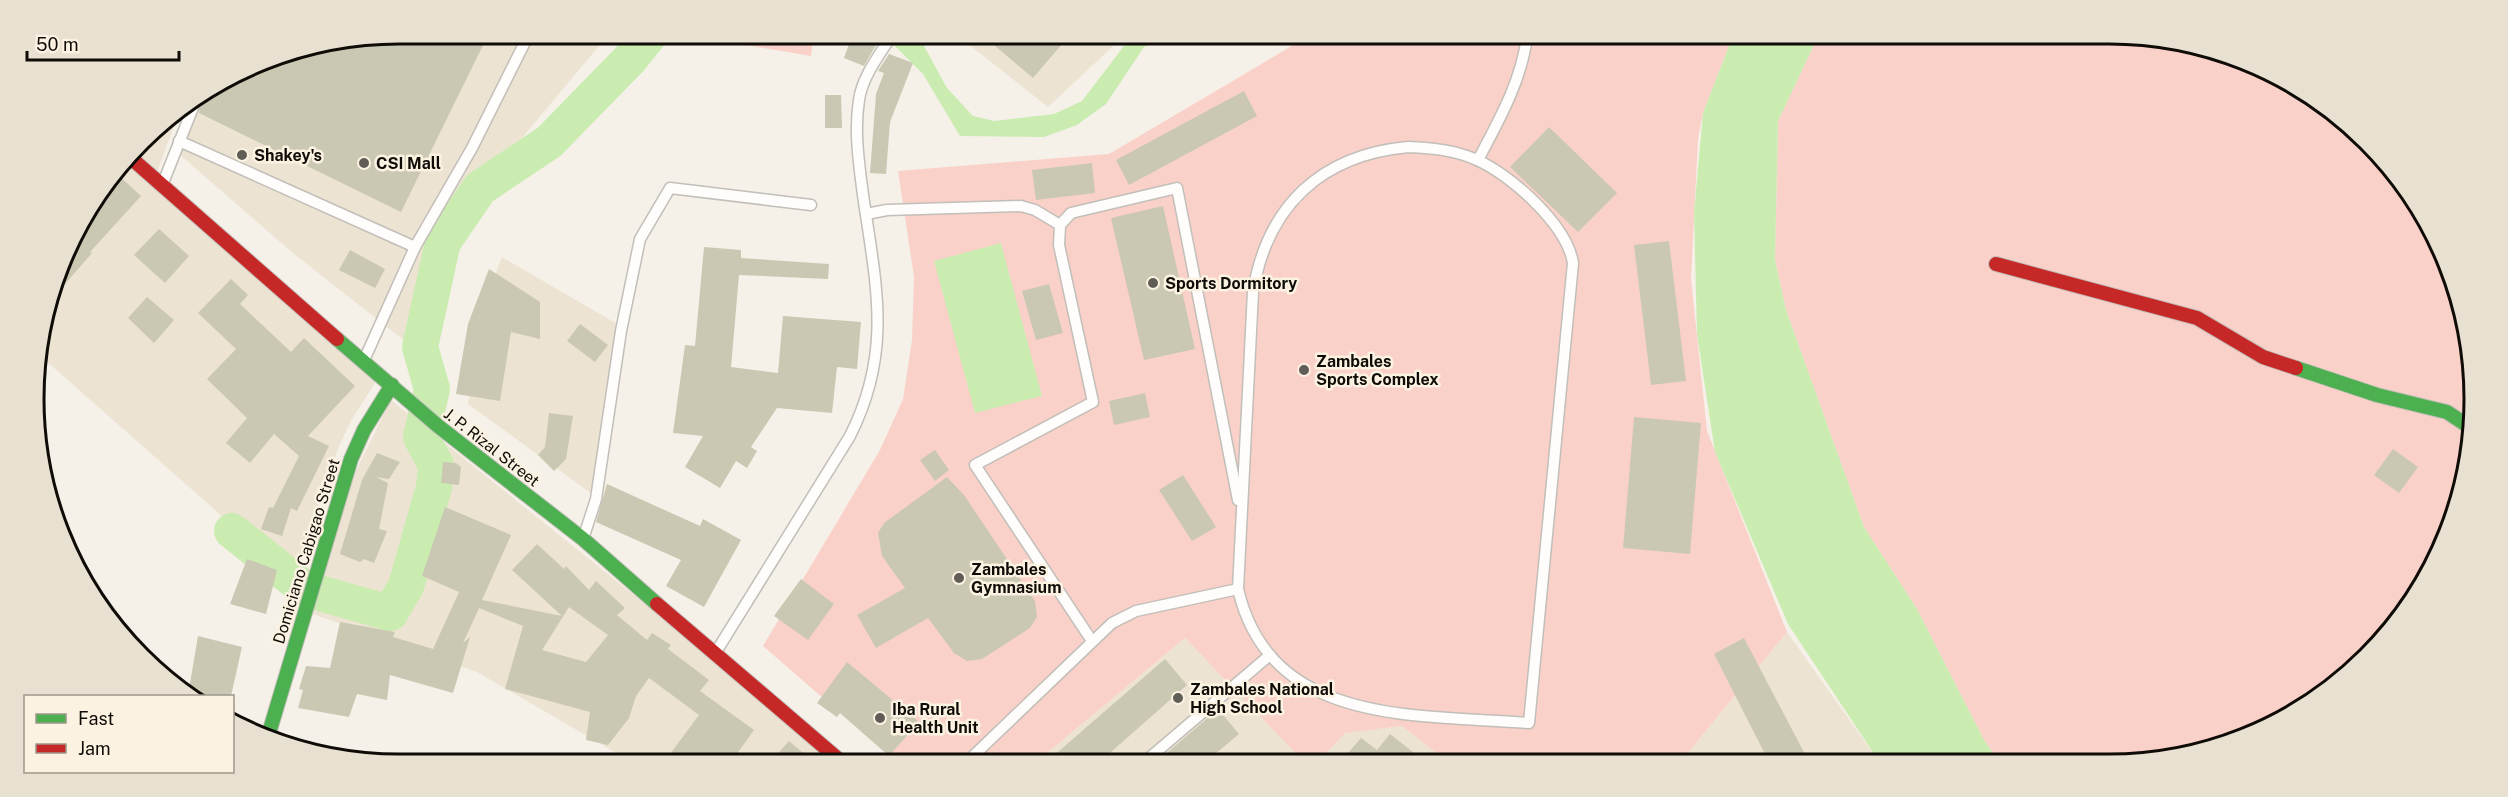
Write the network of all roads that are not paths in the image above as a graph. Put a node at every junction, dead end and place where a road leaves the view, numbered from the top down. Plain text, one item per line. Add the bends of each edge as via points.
1 (524, 44) edge
2 (886, 44) edge
3 (1526, 44) edge
4 (192, 110) edge
5 (179, 141) junction
6 (1478, 160) junction
7 (134, 161) edge
8 (161, 187) junction
9 (811, 205) dead end
10 (866, 214) junction
11 (1060, 225) junction
12 (415, 247) junction
13 (1996, 264) dead end
14 (364, 361) junction
15 (392, 385) junction
16 (2464, 423) edge
17 (1241, 518) junction
18 (583, 539) junction
19 (1238, 589) junction
20 (1092, 641) junction
21 (714, 655) junction
22 (1270, 655) junction
23 (270, 729) edge
24 (832, 754) edge
25 (975, 754) edge
26 (1154, 754) edge

1 - 12 lane via 472,148
2 - 10 lane via 859,98 857,131
3 - 6 lane via 1509,101
4 - 5 lane
5 - 8 lane
5 - 12 lane
6 - 17 lane via 1455,152 1408,147 1359,156 1313,180 1269,235 1258,263 1253,292
6 - 22 lane via 1511,182 1543,211 1564,237 1573,263 1529,723 1368,710 1300,683
7 - 8 main road, J. P. Rizal Street
8 - 14 main road, J. P. Rizal Street
9 - 18 lane via 670,188 640,239 621,332 596,499
10 - 11 lane via 1021,206
10 - 21 lane via 878,290 878,336 864,409
11 - 17 lane via 1071,213 1177,188
11 - 20 lane via 1059,245 1093,402 975,465
12 - 14 lane
13 - 16 main road via 2196,318 2263,357 2447,412
14 - 15 main road, J. P. Rizal Street
15 - 18 main road, J. P. Rizal Street via 438,426
15 - 23 main road, Domiciano Cabigao Street via 363,430 351,459
17 - 19 lane
18 - 21 main road, J. P. Rizal Street
19 - 20 lane via 1136,611 1112,623
19 - 22 lane via 1242,609 1255,636
20 - 25 lane
21 - 24 main road, J. P. Rizal Street
22 - 26 lane

